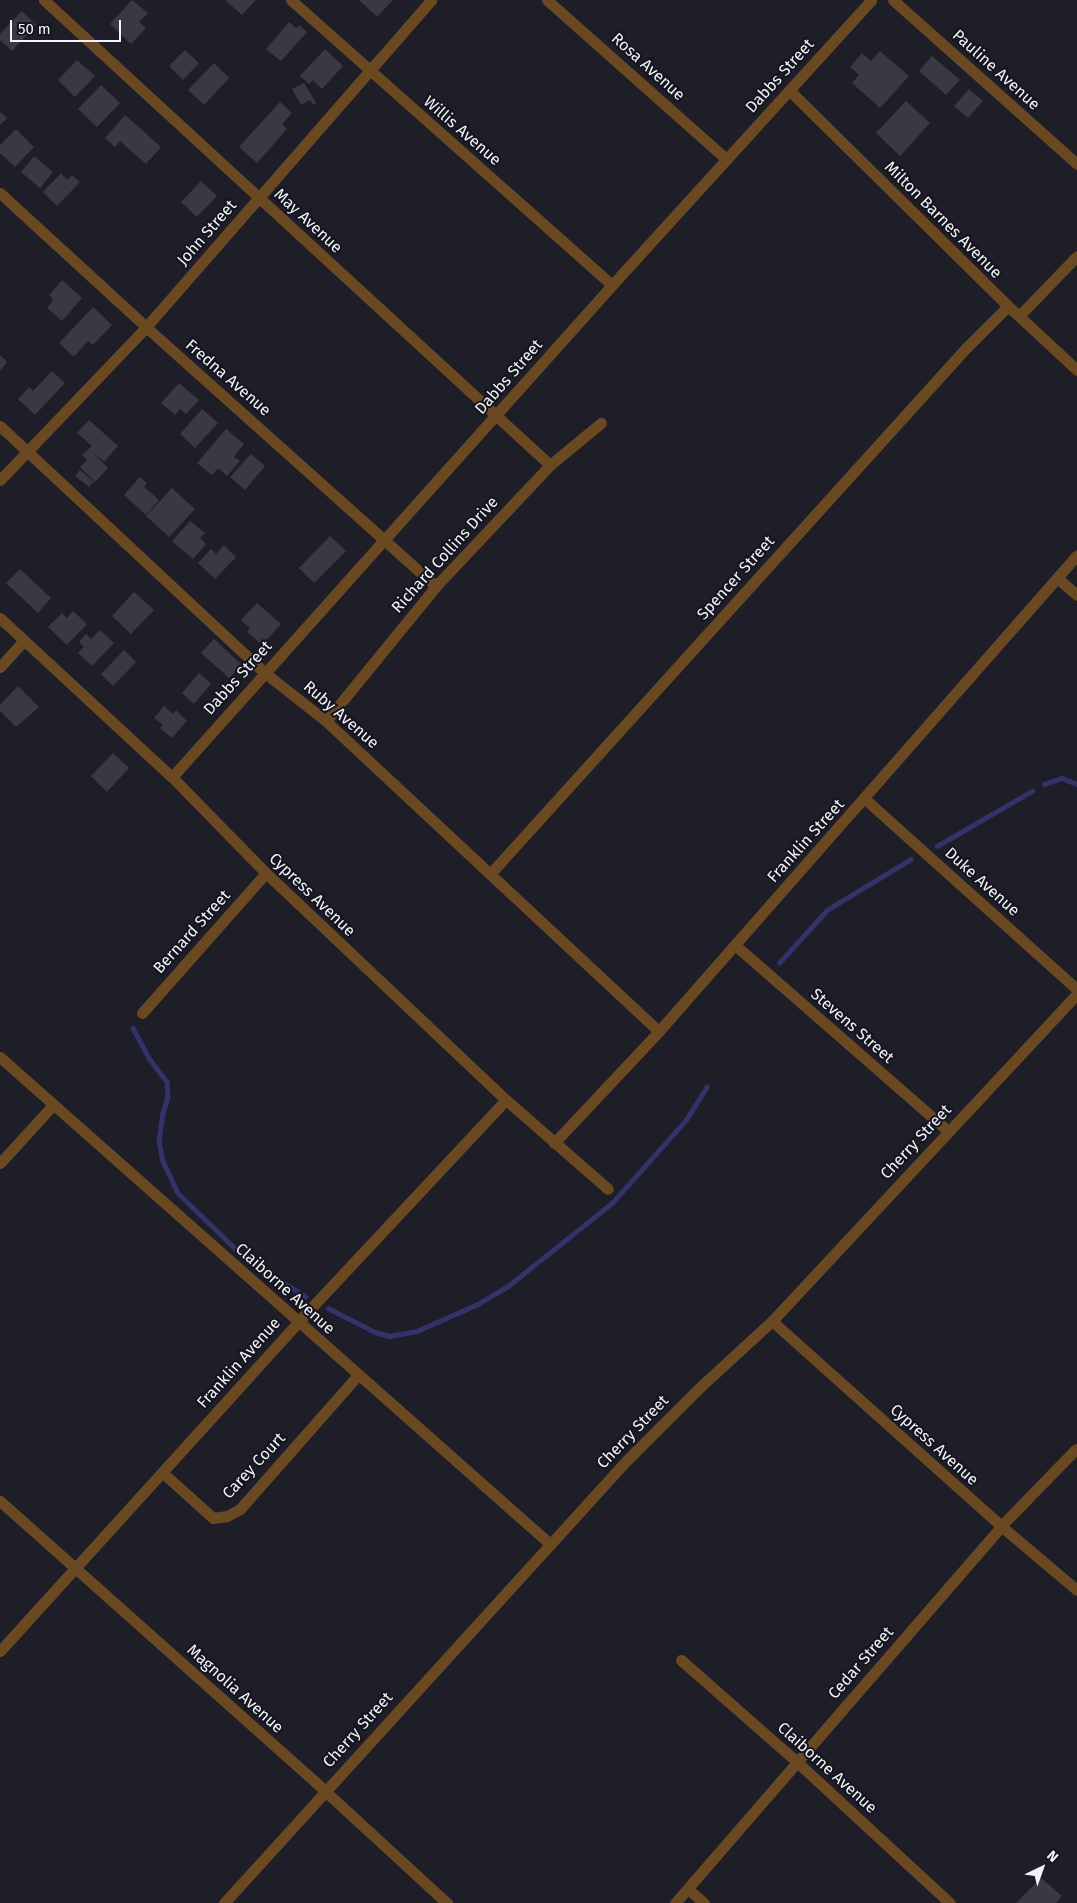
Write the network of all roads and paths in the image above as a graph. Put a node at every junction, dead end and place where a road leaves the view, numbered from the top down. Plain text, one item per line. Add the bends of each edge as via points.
1 (44, 0) edge
2 (291, 0) edge
3 (431, 0) edge
4 (547, 0) edge
5 (871, 0) edge
6 (893, 0) edge
7 (369, 70) junction
8 (789, 90) junction
9 (726, 159) junction
10 (1077, 164) edge
11 (0, 193) edge
12 (260, 198) junction
13 (1077, 256) edge
14 (612, 285) junction
15 (1008, 306) junction
16 (1019, 316) junction
17 (146, 327) junction
18 (1077, 370) edge
19 (496, 417) junction
20 (600, 423) dead end
21 (0, 426) edge
22 (27, 451) junction
23 (550, 465) junction
24 (0, 480) edge
25 (385, 538) junction
26 (1077, 555) edge
27 (1057, 578) junction
28 (436, 586) junction
29 (1077, 596) edge
30 (0, 618) edge
31 (24, 640) junction
32 (0, 667) edge
33 (265, 672) junction
34 (326, 721) junction
35 (172, 777) junction
36 (865, 799) junction
37 (266, 873) junction
38 (490, 874) junction
39 (735, 945) junction
40 (1077, 989) edge
41 (1077, 994) edge
42 (142, 1013) dead end
43 (659, 1031) junction
44 (0, 1057) edge
45 (506, 1100) junction
46 (53, 1104) junction
47 (948, 1131) junction
48 (554, 1143) junction
49 (0, 1163) edge
50 (608, 1189) dead end
51 (298, 1322) junction
52 (772, 1322) junction
53 (358, 1375) junction
54 (1076, 1450) edge
55 (163, 1473) junction
56 (0, 1501) edge
57 (1001, 1526) junction
58 (550, 1544) junction
59 (74, 1567) junction
60 (1077, 1590) edge
61 (0, 1651) edge
62 (681, 1660) dead end
63 (797, 1762) junction
64 (325, 1790) junction
65 (688, 1889) junction
66 (224, 1903) edge
67 (447, 1903) edge
68 (675, 1903) edge
69 (704, 1903) edge
70 (950, 1903) edge

1 - 12 street, May Avenue
2 - 7 street, Willis Avenue
3 - 7 street, John Street
4 - 9 street, Rosa Avenue
5 - 8 street, Dabbs Street
6 - 10 street, Pauline Avenue
7 - 12 street, John Street
7 - 14 street, Willis Avenue
8 - 9 street, Dabbs Street
8 - 15 street, Milton Barnes Avenue
9 - 14 street, Dabbs Street
11 - 17 street, Fredna Avenue
12 - 17 street, John Street
12 - 19 street, May Avenue
13 - 16 street
14 - 19 street, Dabbs Street
15 - 16 street, Milton Barnes Avenue
15 - 38 street, Spencer Street via 953,362
16 - 18 street, Milton Barnes Avenue
17 - 22 street, John Street
17 - 25 street, Fredna Avenue
19 - 23 street, May Avenue
19 - 25 street, Dabbs Street
20 - 23 street, Richard Collins Drive
21 - 22 street, Ruby Avenue
22 - 24 street, John Street
22 - 33 street, Ruby Avenue
23 - 28 street, Richard Collins Drive
25 - 28 street, Fredna Avenue
25 - 33 street, Dabbs Street
26 - 27 street, Franklin Street
27 - 29 street
27 - 36 street, Franklin Street
28 - 34 street, Richard Collins Drive
30 - 31 street, Cypress Avenue
31 - 32 street
31 - 35 street, Cypress Avenue
33 - 34 street, Ruby Avenue
33 - 35 street, Dabbs Street
34 - 38 street, Ruby Avenue
35 - 37 street, Cypress Avenue
36 - 39 street, Franklin Street
36 - 40 street, Duke Avenue
37 - 42 street, Bernard Street
37 - 45 street, Cypress Avenue
38 - 43 street, Ruby Avenue
39 - 43 street, Franklin Street
39 - 47 street, Stevens Street
41 - 47 street, Cherry Street
43 - 48 street, Franklin Street
44 - 46 street, Claiborne Avenue
45 - 48 street, Cypress Avenue
45 - 51 street, Franklin Avenue
46 - 49 street
46 - 51 street, Claiborne Avenue
47 - 52 street, Cherry Street
48 - 50 street, Cypress Avenue
51 - 53 street, Claiborne Avenue
51 - 55 street, Franklin Avenue
52 - 57 street, Cypress Avenue
52 - 58 street, Cherry Street via 662,1424
53 - 55 street, Carey Court via 240,1508 227,1516 213,1518
53 - 58 street, Claiborne Avenue
54 - 57 street, Cedar Street
55 - 59 street, Franklin Avenue
56 - 59 street, Magnolia Avenue
57 - 60 street, Cypress Avenue
57 - 63 street, Cedar Street
58 - 64 street, Cherry Street
59 - 61 street, Franklin Avenue
59 - 64 street, Magnolia Avenue
62 - 63 street, Claiborne Avenue
63 - 65 street, Cedar Street
63 - 70 street, Claiborne Avenue
64 - 66 street, Cherry Street
64 - 67 street, Magnolia Avenue
65 - 68 street, Cedar Street
65 - 69 street

